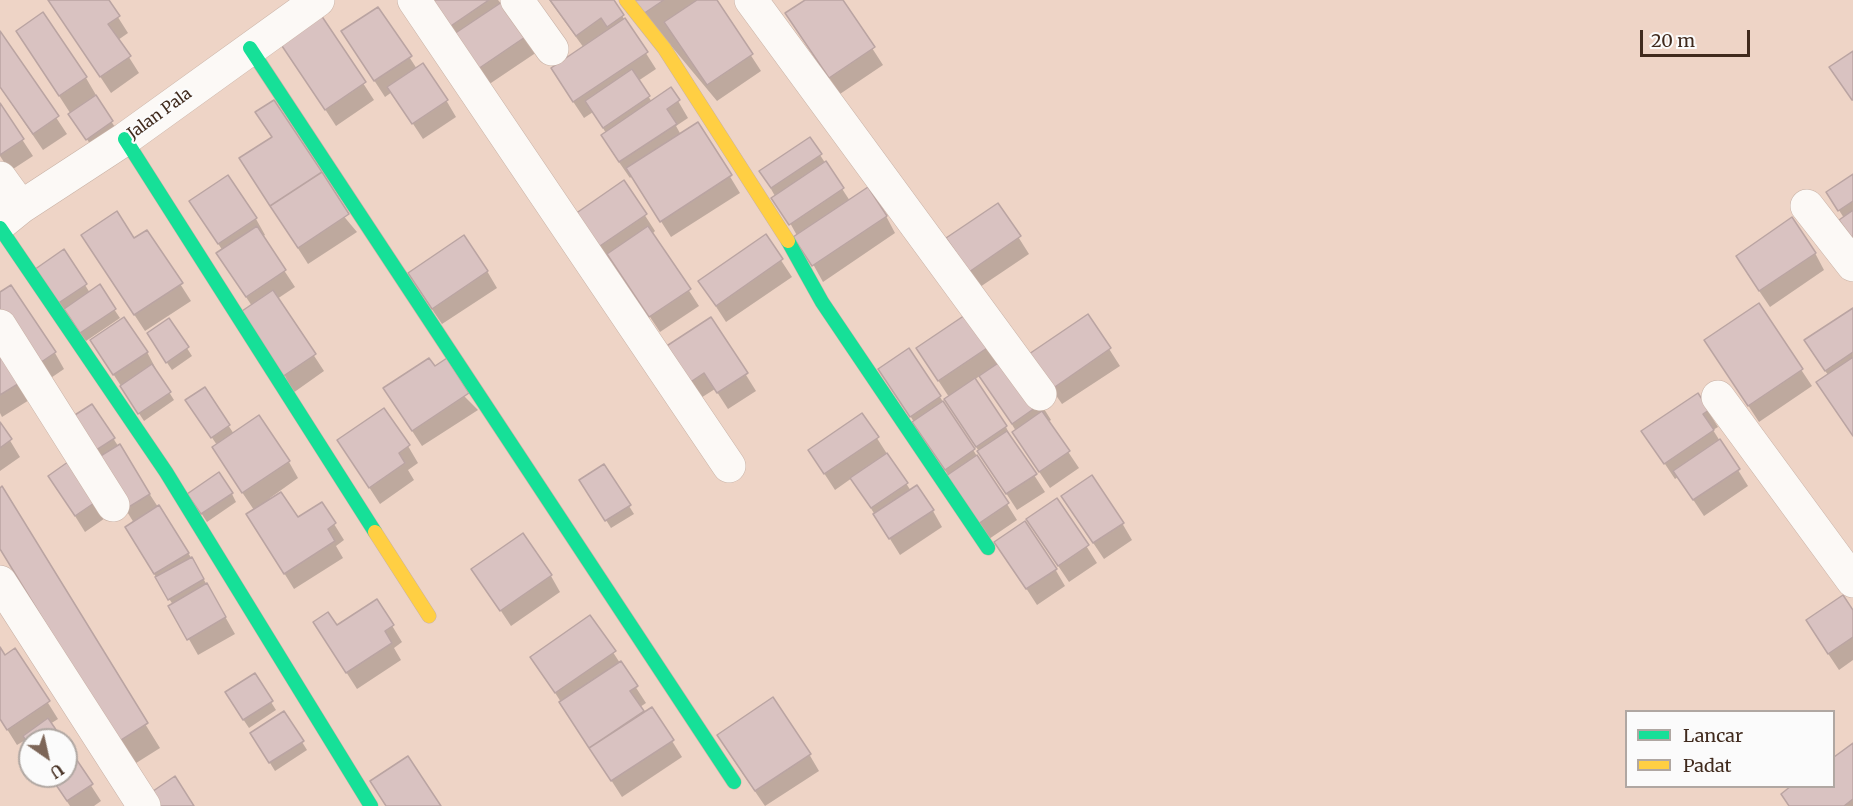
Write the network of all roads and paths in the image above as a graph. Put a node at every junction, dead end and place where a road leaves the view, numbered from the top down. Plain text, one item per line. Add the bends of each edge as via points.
1 (318, 0) edge
2 (414, 0) edge
3 (517, 0) edge
4 (626, 0) edge
5 (751, 0) edge
6 (250, 48) junction
7 (552, 49) dead end
8 (125, 139) junction
9 (0, 178) edge
10 (1807, 206) dead end
11 (7, 220) edge
12 (1853, 265) edge
13 (0, 326) edge
14 (1040, 394) dead end
15 (1718, 397) dead end
16 (729, 466) dead end
17 (113, 504) dead end
18 (988, 548) dead end
19 (1853, 581) edge
20 (0, 582) edge
21 (429, 616) dead end
22 (734, 782) dead end
23 (144, 806) edge
24 (371, 806) edge

1 - 6 street, Jalan Pala
2 - 16 street
3 - 7 street
4 - 18 street via 663,48 787,239 822,302
5 - 14 street
6 - 8 street, Jalan Pala
6 - 22 street
8 - 11 street, Jalan Pala
8 - 21 street
9 - 11 street
10 - 12 street
11 - 24 street
13 - 17 street
15 - 19 street
20 - 23 street

